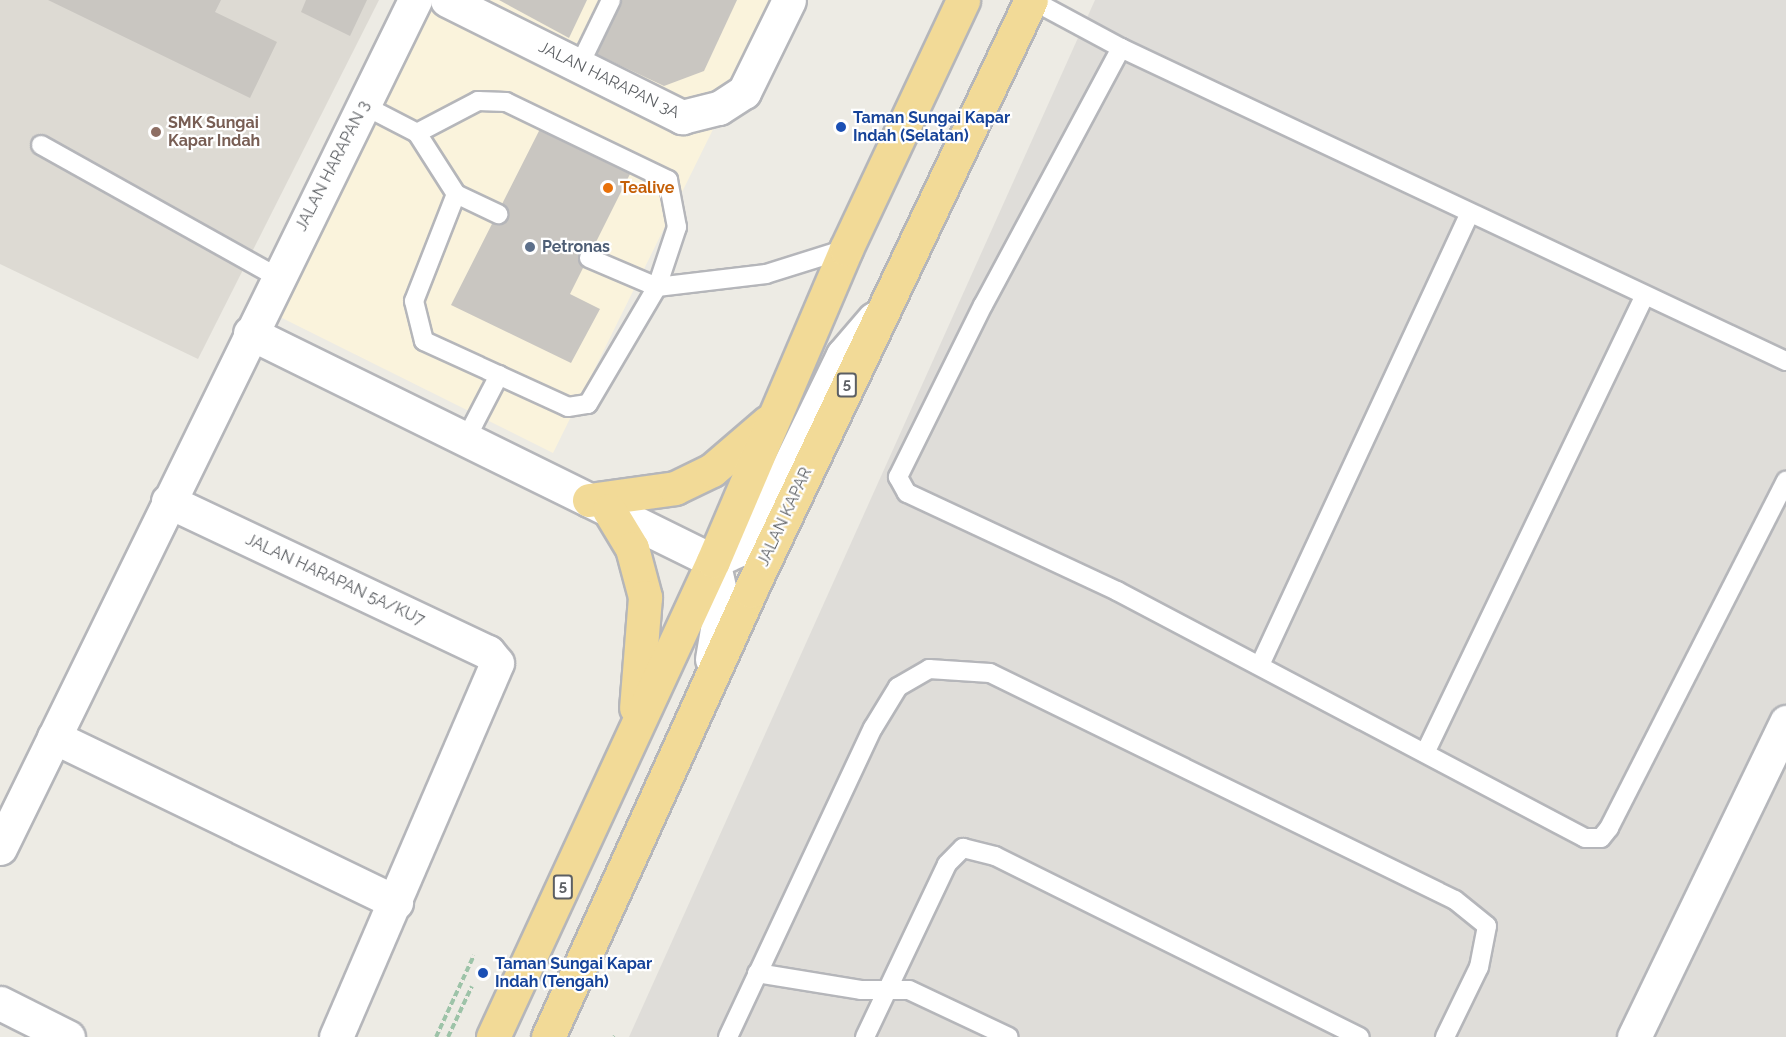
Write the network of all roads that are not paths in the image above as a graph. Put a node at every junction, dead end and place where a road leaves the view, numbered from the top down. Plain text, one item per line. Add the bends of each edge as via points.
1 (416, 0) edge
2 (447, 0) edge
3 (611, 0) edge
4 (789, 0) edge
5 (963, 0) edge
6 (1032, 0) edge
7 (1121, 48) junction
8 (579, 66) junction
9 (363, 105) junction
10 (417, 133) junction
11 (41, 144) dead end
12 (456, 194) junction
13 (498, 214) dead end
14 (1469, 214) junction
15 (846, 249) junction
16 (589, 258) dead end
17 (277, 277) junction
18 (657, 288) junction
19 (1644, 297) junction
20 (885, 306) junction
21 (250, 333) junction
22 (1786, 361) edge
23 (499, 375) junction
24 (780, 410) junction
25 (466, 440) junction
26 (1786, 480) edge
27 (168, 501) junction
28 (599, 505) junction
29 (713, 561) junction
30 (1260, 665) junction
31 (1786, 722) edge
32 (632, 736) junction
33 (54, 737) junction
34 (1426, 751) junction
35 (672, 775) junction
36 (0, 848) edge
37 (396, 902) junction
38 (757, 973) junction
39 (884, 990) junction
40 (0, 1003) edge
41 (68, 1037) edge
42 (336, 1037) edge
43 (493, 1037) edge
44 (548, 1037) edge
45 (728, 1037) edge
46 (865, 1037) edge
47 (1009, 1037) edge
48 (1360, 1037) edge
49 (1445, 1037) edge
50 (1634, 1037) edge

1 - 9 street, JALAN HARAPAN 3
2 - 8 street, JALAN HARAPAN 3A
3 - 8 lane
4 - 8 street, JALAN HARAPAN 3A via 744,92 718,108 682,117
5 - 15 highway, 5
6 - 7 lane
6 - 20 highway, JALAN KAPAR / 5
7 - 14 lane
7 - 30 lane via 982,304 898,477 900,487
9 - 10 lane
9 - 17 street, JALAN HARAPAN 3
10 - 12 lane
10 - 18 lane via 478,101 506,102 668,180 677,227
11 - 17 lane
12 - 13 lane
12 - 23 lane via 414,301 415,320 424,341
14 - 19 lane
14 - 30 lane
15 - 18 lane via 766,274 701,279
15 - 24 highway, 5
16 - 18 lane
17 - 21 street, JALAN HARAPAN 3
18 - 23 lane via 588,404 568,407
19 - 22 lane
19 - 34 lane
20 - 29 street via 843,355 757,532 740,549
20 - 35 highway, JALAN KAPAR / 5 via 750,591
21 - 25 street
21 - 27 street, JALAN HARAPAN 3
23 - 25 lane
24 - 28 highway via 744,447 684,483
24 - 29 highway, 5
25 - 28 street
26 - 34 lane via 1601,838 1585,838
27 - 33 street, JALAN HARAPAN 3
27 - 37 street, JALAN HARAPAN 5A/KU7 via 488,652 497,663
28 - 29 street
28 - 32 highway via 632,548 645,597
29 - 32 highway, 5
29 - 35 street via 722,600 720,635
30 - 34 lane
31 - 50 street
32 - 43 highway, 5
33 - 36 street, JALAN HARAPAN 3
33 - 37 street
35 - 44 highway, JALAN KAPAR / 5
37 - 42 street
38 - 39 lane
38 - 45 lane
38 - 49 lane via 898,687 929,669 990,673 1455,900 1487,926 1479,967
39 - 46 lane
39 - 47 lane via 909,990
39 - 48 lane via 947,864 963,848 995,856
40 - 41 street

